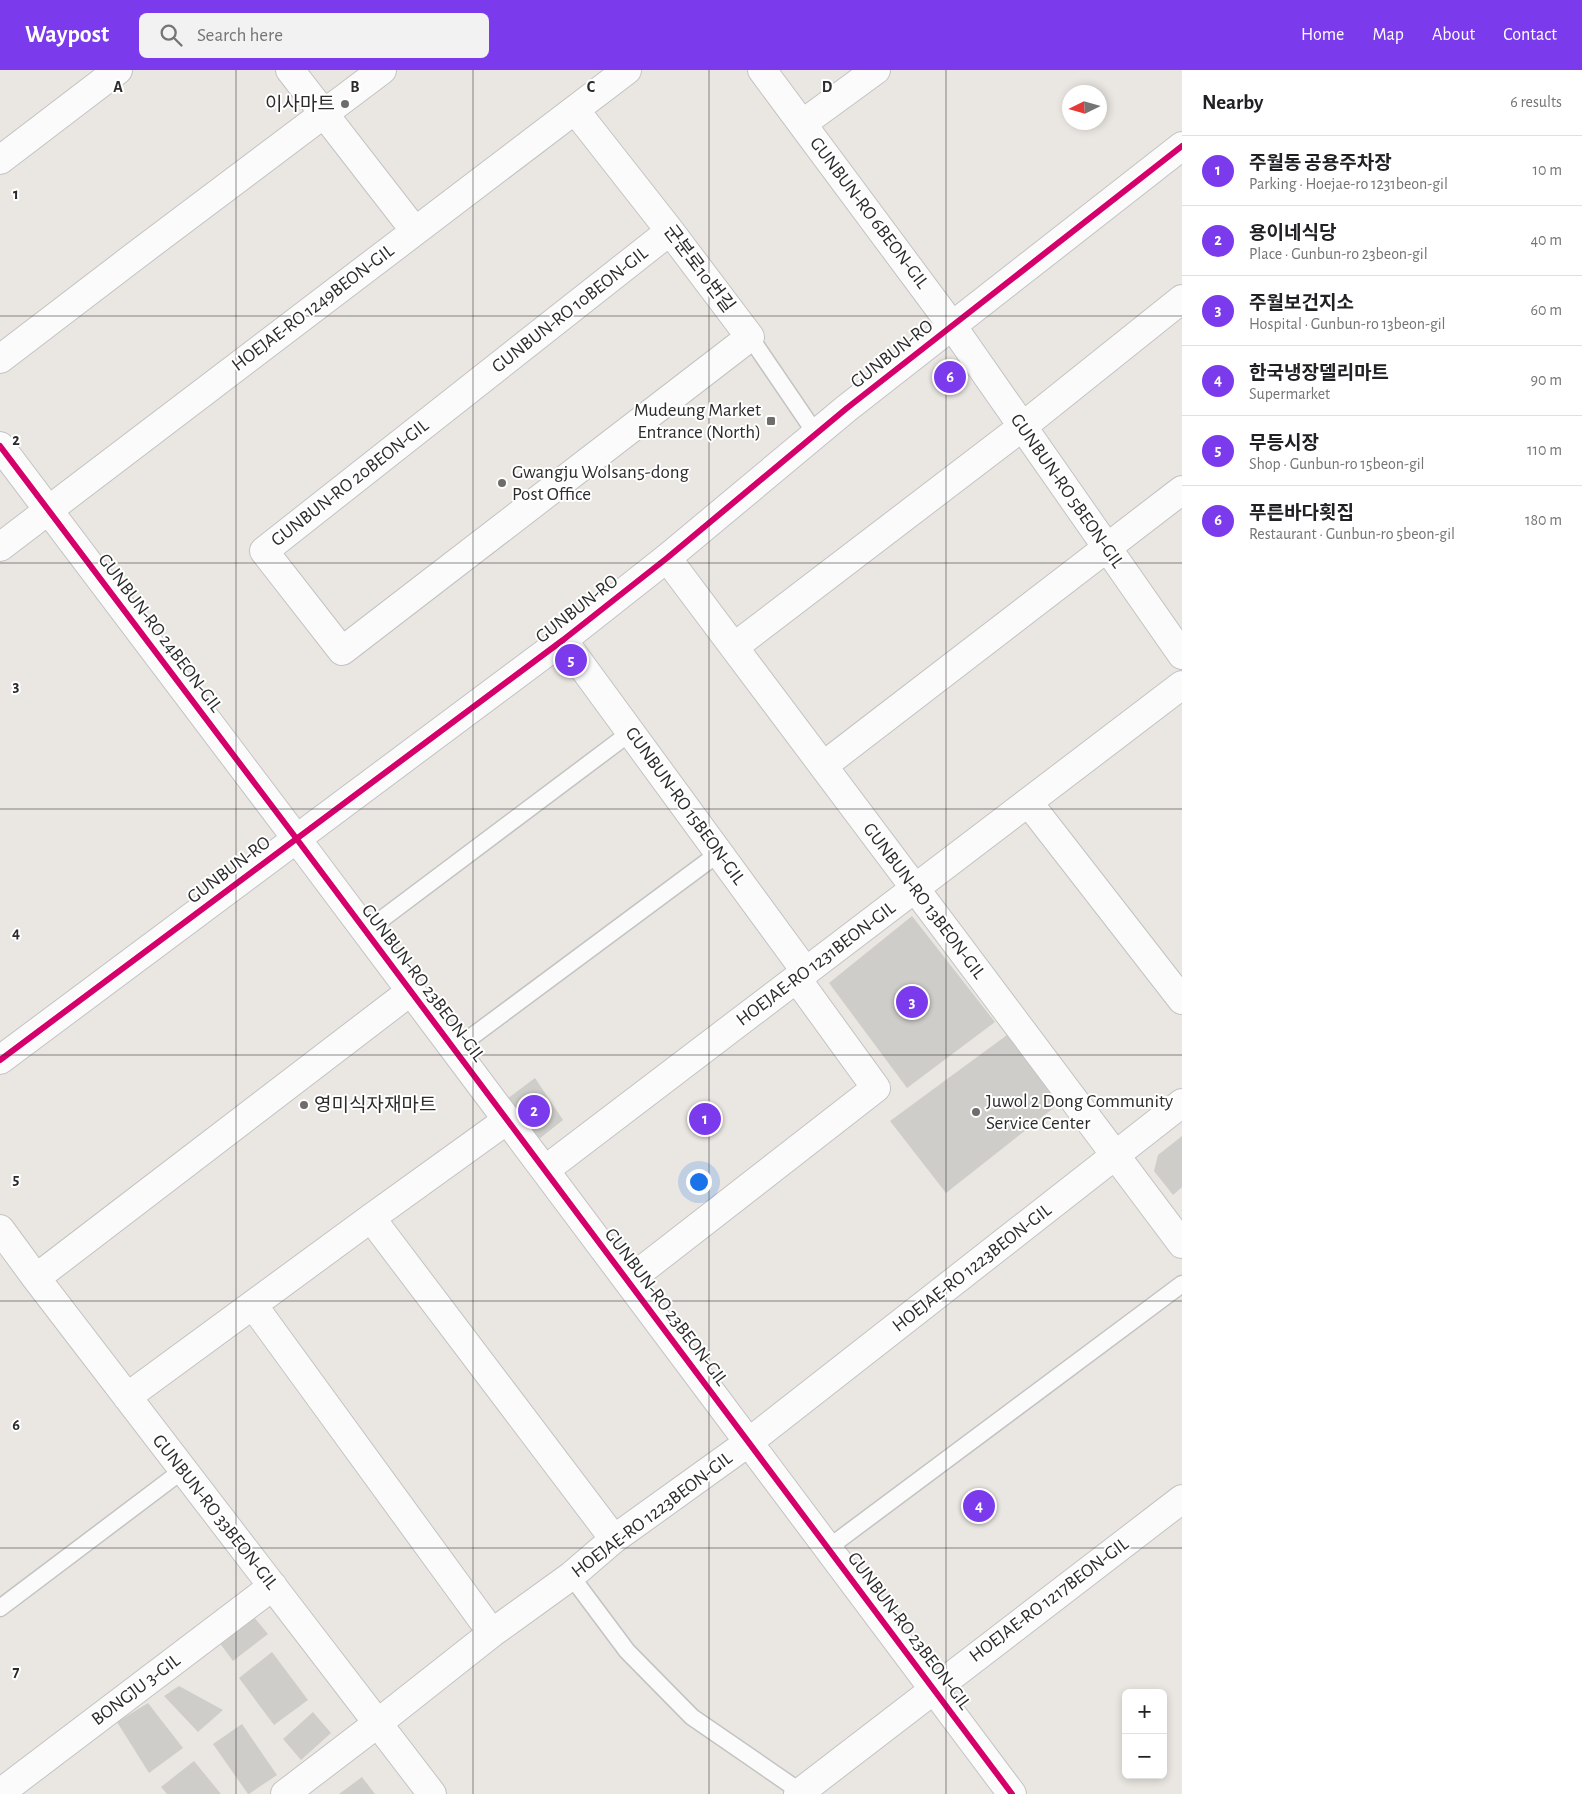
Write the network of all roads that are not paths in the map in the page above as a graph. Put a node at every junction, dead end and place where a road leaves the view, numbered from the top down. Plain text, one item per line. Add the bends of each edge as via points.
1 (118, 70) edge
2 (290, 70) edge
3 (382, 70) edge
4 (627, 70) edge
5 (762, 70) edge
6 (876, 70) edge
7 (575, 110) junction
8 (324, 114) junction
9 (802, 124) junction
10 (1182, 146) edge
11 (0, 160) edge
12 (415, 231) junction
13 (670, 231) junction
14 (1182, 299) edge
15 (953, 326) junction
16 (750, 337) junction
17 (0, 359) edge
18 (470, 388) joint
19 (1022, 427) junction
20 (816, 434) junction
21 (0, 446) edge
22 (1182, 490) edge
23 (48, 510) junction
24 (0, 547) edge
25 (1107, 548) junction
26 (667, 558) junction
27 (564, 640) junction
28 (734, 647) junction
29 (1182, 655) edge
30 (1182, 685) edge
31 (631, 732) junction
32 (823, 766) junction
33 (1028, 802) junction
34 (296, 838) junction
35 (719, 853) junction
36 (915, 889) junction
37 (366, 931) junction
38 (802, 975) junction
39 (411, 992) junction
40 (1182, 1000) edge
41 (455, 1050) junction
42 (0, 1060) edge
43 (1182, 1104) edge
44 (507, 1120) junction
45 (1116, 1156) junction
46 (545, 1170) junction
47 (371, 1218) junction
48 (0, 1228) edge
49 (1182, 1244) edge
50 (36, 1278) junction
51 (628, 1281) junction
52 (1182, 1284) edge
53 (253, 1305) junction
54 (127, 1397) junction
55 (748, 1442) junction
56 (183, 1470) junction
57 (1182, 1499) edge
58 (614, 1539) junction
59 (828, 1548) junction
60 (571, 1576) junction
61 (273, 1586) junction
62 (0, 1608) edge
63 (492, 1633) junction
64 (934, 1689) junction
65 (378, 1723) junction
66 (0, 1793) edge
67 (804, 1793) edge
68 (285, 1794) edge
69 (432, 1794) edge
70 (1012, 1794) edge

1 - 11 street
2 - 8 street
3 - 8 street
4 - 7 street, HOEJAE-RO 1249BEON-GIL
5 - 9 street, GUNBUN-RO 6BEON-GIL
6 - 9 street, GUNBUN-RO 6BEON-GIL
7 - 12 street, HOEJAE-RO 1249BEON-GIL
7 - 13 street, 군분로10번길
8 - 12 street
8 - 17 street
9 - 15 street, GUNBUN-RO 6BEON-GIL
10 - 15 street, GUNBUN-RO
12 - 23 street, HOEJAE-RO 1249BEON-GIL
13 - 16 street, 군분로10번길
13 - 18 street, GUNBUN-RO 10BEON-GIL
14 - 19 street
15 - 19 street, GUNBUN-RO 5BEON-GIL
15 - 20 street, GUNBUN-RO
16 - 18 street, GUNBUN-RO 20BEON-GIL via 342,651 264,551
16 - 20 lane, 군분로10번길
19 - 25 street, GUNBUN-RO 5BEON-GIL
19 - 28 street
20 - 26 street, GUNBUN-RO
21 - 23 street, GUNBUN-RO 24BEON-GIL
22 - 25 street
23 - 24 street, HOEJAE-RO 1249BEON-GIL
23 - 34 street, GUNBUN-RO 24BEON-GIL
25 - 29 street, GUNBUN-RO 5BEON-GIL
25 - 32 street
26 - 27 street, GUNBUN-RO
26 - 28 street, GUNBUN-RO 13BEON-GIL
27 - 31 street, GUNBUN-RO 15BEON-GIL
27 - 34 street, GUNBUN-RO
28 - 32 street, GUNBUN-RO 13BEON-GIL
30 - 33 street, HOEJAE-RO 1231BEON-GIL
31 - 35 street, GUNBUN-RO 15BEON-GIL
31 - 37 lane
32 - 36 street, GUNBUN-RO 13BEON-GIL
33 - 36 street, HOEJAE-RO 1231BEON-GIL
33 - 40 street
34 - 37 street, GUNBUN-RO 23BEON-GIL
34 - 42 street, GUNBUN-RO
35 - 38 street, GUNBUN-RO 15BEON-GIL
35 - 41 lane
36 - 38 street, HOEJAE-RO 1231BEON-GIL
36 - 45 street, GUNBUN-RO 13BEON-GIL
37 - 39 street, GUNBUN-RO 23BEON-GIL
38 - 46 street, HOEJAE-RO 1231BEON-GIL
38 - 51 street, GUNBUN-RO 15BEON-GIL via 876,1088
39 - 41 street, GUNBUN-RO 23BEON-GIL
39 - 50 street
41 - 44 street, GUNBUN-RO 23BEON-GIL
43 - 45 street, HOEJAE-RO 1223BEON-GIL
44 - 46 street, GUNBUN-RO 23BEON-GIL
44 - 47 street
45 - 49 street, GUNBUN-RO 13BEON-GIL
45 - 55 street, HOEJAE-RO 1223BEON-GIL
46 - 51 street, GUNBUN-RO 23BEON-GIL
47 - 53 street
47 - 58 street
48 - 50 street, GUNBUN-RO 33BEON-GIL
50 - 54 street, GUNBUN-RO 33BEON-GIL
51 - 55 street, GUNBUN-RO 23BEON-GIL
52 - 59 lane
53 - 54 street
53 - 63 street
54 - 56 street, GUNBUN-RO 33BEON-GIL
55 - 58 street, HOEJAE-RO 1223BEON-GIL
55 - 59 street, GUNBUN-RO 23BEON-GIL
56 - 61 street, GUNBUN-RO 33BEON-GIL
56 - 62 lane
57 - 64 street, HOEJAE-RO 1217BEON-GIL
58 - 60 street, HOEJAE-RO 1223BEON-GIL
59 - 64 street, GUNBUN-RO 23BEON-GIL
60 - 63 street, HOEJAE-RO 1223BEON-GIL
60 - 67 lane via 627,1651 692,1717
61 - 65 street, GUNBUN-RO 33BEON-GIL
61 - 66 street, BONGJU 3-GIL
63 - 65 street, HOEJAE-RO 1223BEON-GIL
64 - 67 street, HOEJAE-RO 1217BEON-GIL
64 - 70 street, GUNBUN-RO 23BEON-GIL
65 - 68 street, HOEJAE-RO 1223BEON-GIL
65 - 69 street, GUNBUN-RO 33BEON-GIL

